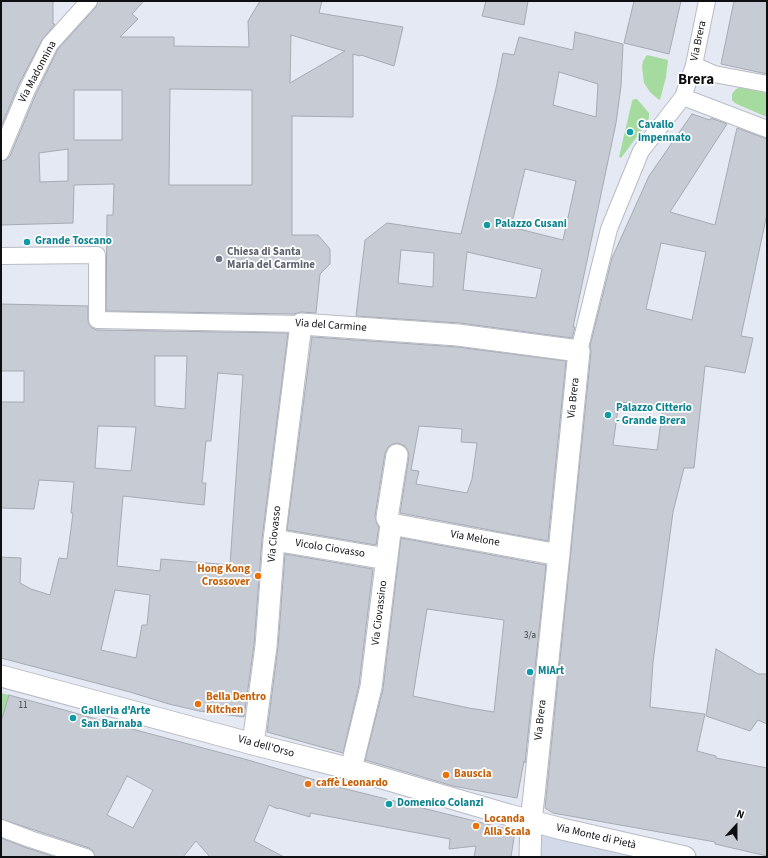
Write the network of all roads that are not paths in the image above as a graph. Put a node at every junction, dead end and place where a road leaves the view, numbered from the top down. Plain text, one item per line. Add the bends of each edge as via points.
1 (89, 1) edge
2 (707, 1) edge
3 (694, 65) junction
4 (767, 84) edge
5 (683, 97) junction
6 (767, 129) edge
7 (1, 152) edge
8 (1, 256) edge
9 (301, 324) junction
10 (579, 351) junction
11 (397, 455) dead end
12 (391, 524) junction
13 (274, 540) junction
14 (559, 555) junction
15 (387, 559) junction
16 (1, 676) edge
17 (253, 744) junction
18 (351, 769) junction
19 (531, 821) junction
20 (1, 828) edge
21 (86, 857) edge
22 (530, 857) edge
23 (685, 857) edge

1 - 7 street, Via Madonnina via 50,44 26,90
2 - 3 street, Via Brera
3 - 4 street via 714,74
3 - 5 street, Via Brera
5 - 6 street
5 - 10 street, Via Brera via 641,151 609,229
8 - 9 street, Via del Carmine via 97,255 97,320
9 - 10 street, Via del Carmine via 458,335
9 - 13 street, Via Ciovasso
10 - 14 street, Via Brera
11 - 12 street, Via Ciovassino via 387,518
12 - 14 street, Via Melone
12 - 15 street, Via Ciovassino
13 - 15 street, Vicolo Ciovasso
13 - 17 street, Via Ciovasso via 266,646
14 - 19 street, Via Brera
15 - 18 street, Via Ciovassino via 371,686
16 - 17 street, Via dell'Orso
17 - 18 street, Via dell'Orso
18 - 19 street, Via dell'Orso
19 - 22 street, Via Brera
19 - 23 street, Via Monte di Pietà
20 - 21 street

